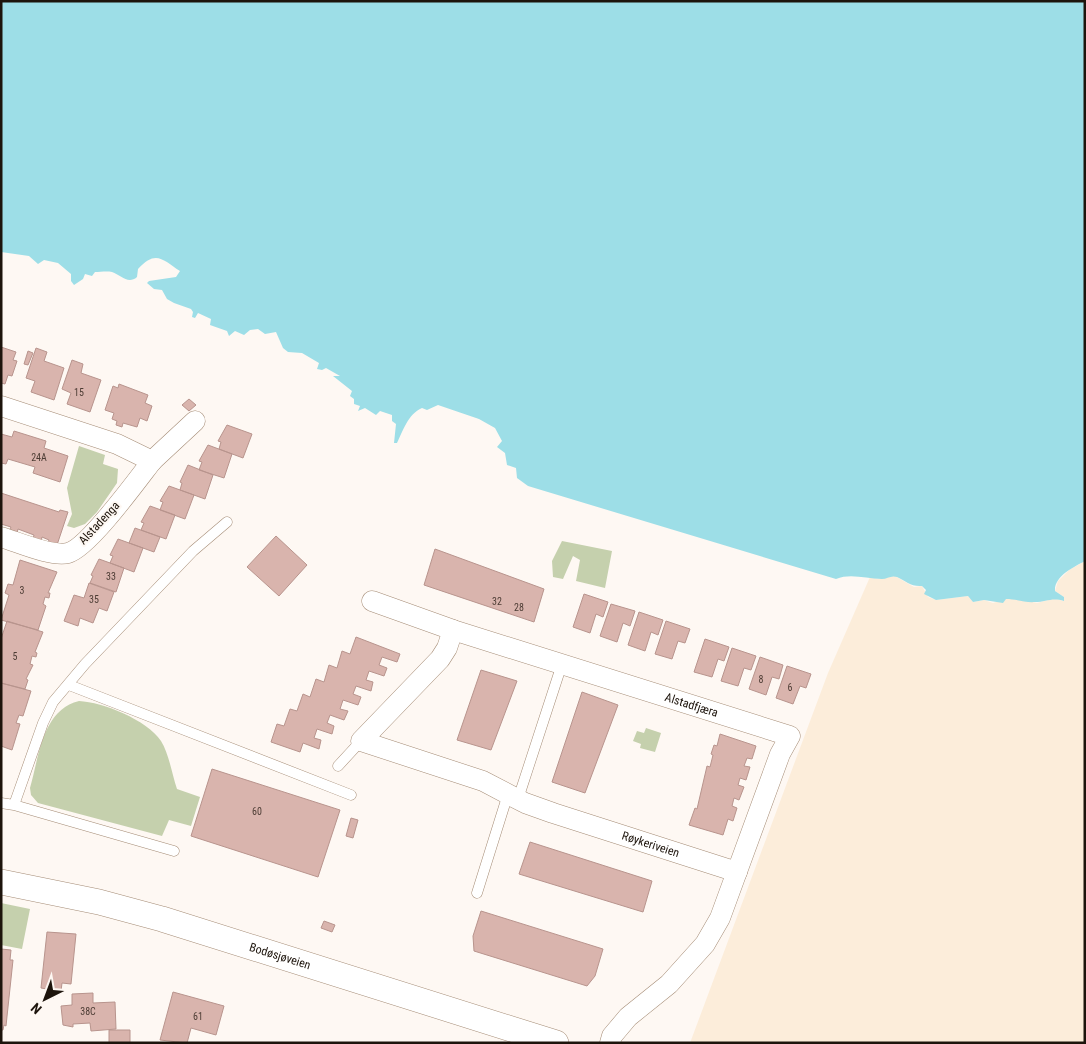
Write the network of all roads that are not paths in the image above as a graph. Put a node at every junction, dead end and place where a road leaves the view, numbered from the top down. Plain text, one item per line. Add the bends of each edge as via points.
1 (1, 406) edge
2 (195, 421) dead end
3 (152, 461) junction
4 (227, 522) dead end
5 (1, 537) edge
6 (372, 601) dead end
7 (453, 630) junction
8 (562, 664) junction
9 (69, 684) junction
10 (361, 741) junction
11 (338, 766) dead end
12 (351, 795) dead end
13 (513, 796) junction
14 (1, 803) edge
15 (14, 805) junction
16 (174, 851) dead end
17 (737, 872) junction
18 (1, 882) edge
19 (477, 893) dead end
20 (556, 1043) edge
21 (610, 1043) edge

1 - 3 street via 117,444
2 - 3 street, Alstadenga
3 - 5 street, Alstadenga via 109,515 85,541 68,553 48,552
4 - 9 lane via 193,551
6 - 7 street, Alstadfjæra
7 - 8 street, Alstadfjæra
7 - 10 street via 440,659
8 - 13 lane
8 - 17 street, Alstadfjæra via 790,736 780,754
9 - 12 lane
9 - 15 lane via 53,702 42,723
10 - 11 lane
10 - 13 street, Røykeriveien via 483,781
13 - 17 street, Røykeriveien via 553,813
13 - 19 lane
14 - 15 lane
15 - 16 lane
17 - 21 street via 720,918 705,944 670,984 628,1017
18 - 20 street, Bodøsjøveien via 162,919

